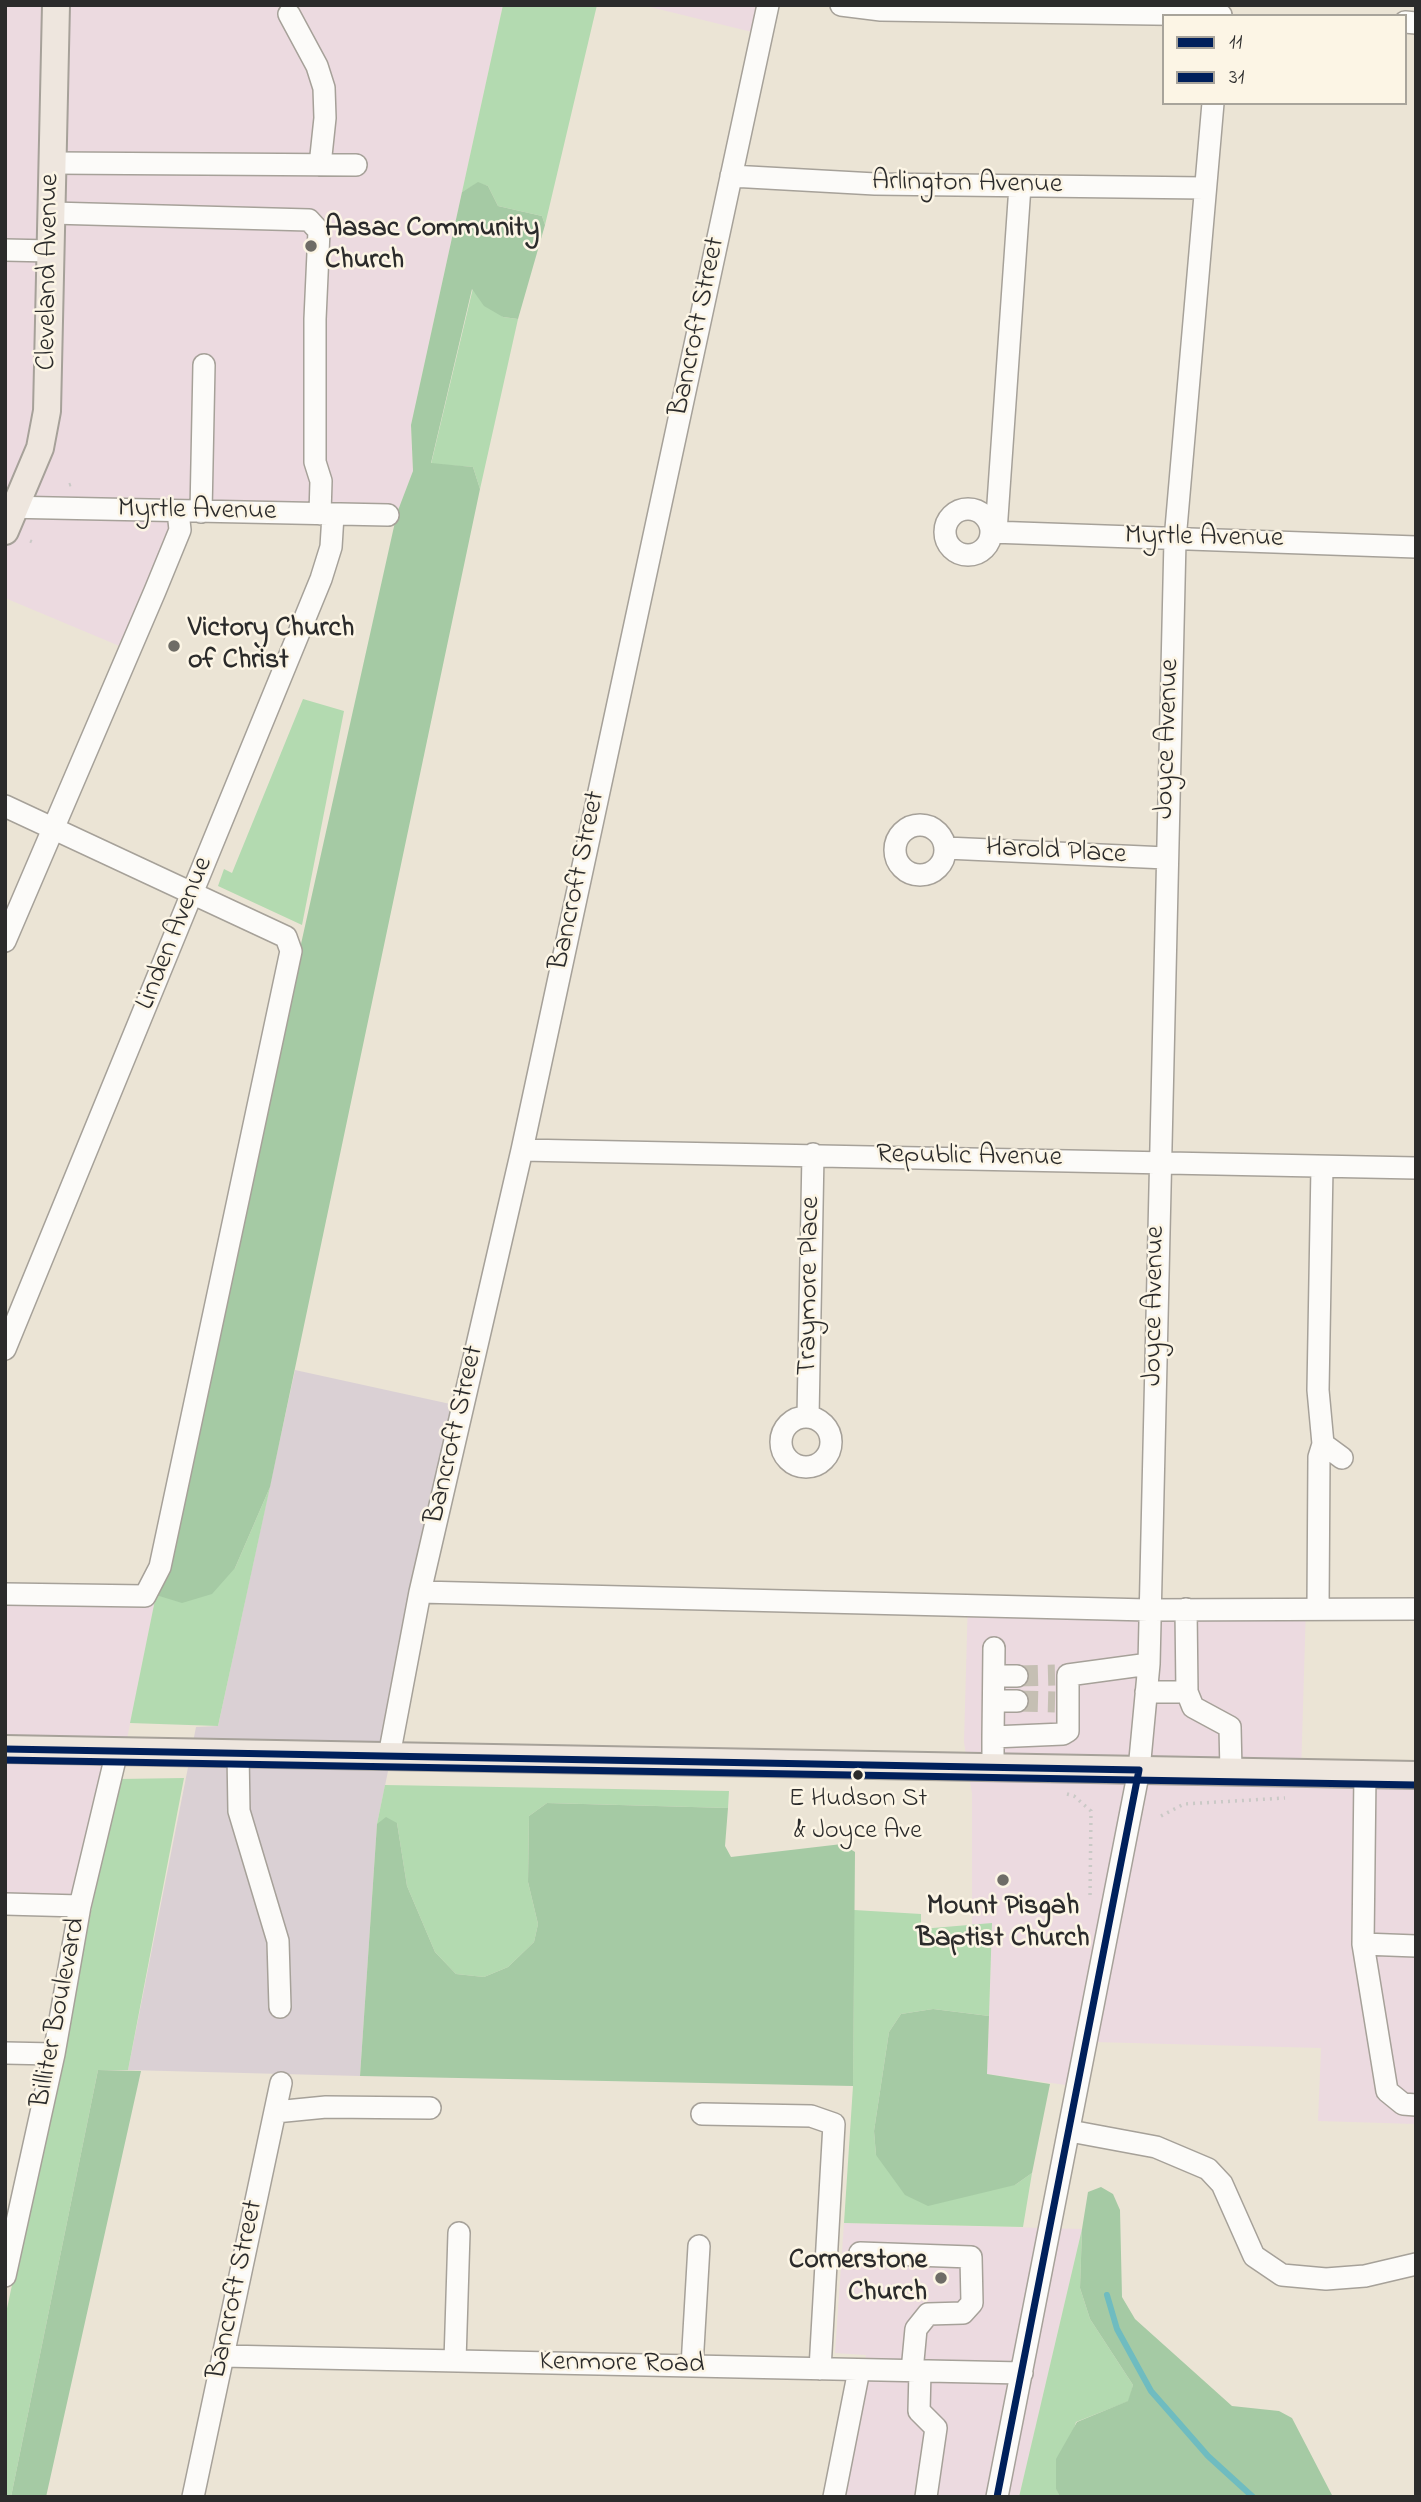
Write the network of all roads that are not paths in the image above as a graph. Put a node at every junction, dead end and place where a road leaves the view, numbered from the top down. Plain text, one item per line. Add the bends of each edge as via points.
1 (56, 5) edge
2 (768, 5) edge
3 (841, 5) edge
4 (1221, 12) edge
5 (289, 14) dead end
6 (1213, 105) edge
7 (53, 163) junction
8 (320, 165) junction
9 (356, 165) dead end
10 (731, 176) junction
11 (1020, 186) junction
12 (1204, 188) junction
13 (52, 213) junction
14 (5, 250) edge
15 (51, 251) junction
16 (204, 365) dead end
17 (11, 507) edge
18 (178, 511) junction
19 (201, 512) junction
20 (388, 514) dead end
21 (327, 515) junction
22 (5, 531) edge
23 (1175, 540) junction
24 (1416, 547) edge
25 (5, 806) edge
26 (55, 829) junction
27 (946, 848) dead end
28 (1166, 858) junction
29 (193, 892) junction
30 (5, 941) edge
31 (522, 1150) junction
32 (813, 1154) junction
33 (1160, 1162) junction
34 (1322, 1167) junction
35 (1416, 1168) edge
36 (5, 1349) edge
37 (808, 1417) dead end
38 (1323, 1444) junction
39 (1342, 1458) dead end
40 (420, 1592) junction
41 (5, 1594) edge
42 (1318, 1608) junction
43 (1186, 1609) junction
44 (1416, 1609) edge
45 (1148, 1610) junction
46 (994, 1648) dead end
47 (1149, 1664) junction
48 (994, 1676) junction
49 (1017, 1676) tunnel mouth
50 (1146, 1692) junction
51 (1186, 1692) junction
52 (994, 1701) junction
53 (1017, 1701) tunnel mouth
54 (993, 1737) junction
55 (5, 1749) edge
56 (117, 1751) junction
57 (238, 1754) junction
58 (389, 1756) junction
59 (993, 1768) junction
60 (1139, 1770) junction
61 (1231, 1771) junction
62 (1365, 1774) junction
63 (1416, 1775) edge
64 (5, 1904) edge
65 (80, 1906) junction
66 (1363, 1944) junction
67 (1416, 1946) edge
68 (280, 2007) dead end
69 (5, 2053) edge
70 (54, 2054) junction
71 (281, 2083) dead end
72 (1416, 2105) edge
73 (430, 2108) dead end
74 (275, 2112) junction
75 (702, 2114) dead end
76 (1070, 2131) junction
77 (13, 2202) edge
78 (459, 2233) dead end
79 (699, 2246) dead end
80 (860, 2253) dead end
81 (1416, 2264) edge
82 (5, 2276) edge
83 (223, 2356) junction
84 (455, 2361) junction
85 (692, 2366) junction
86 (820, 2369) junction
87 (859, 2370) junction
88 (916, 2371) junction
89 (1022, 2373) junction
90 (193, 2497) edge
91 (834, 2497) edge
92 (926, 2497) edge
93 (997, 2497) edge

1 - 7 main road, Cleveland Avenue
2 - 10 street, Bancroft Street
3 - 4 street via 881,10
5 - 8 street via 324,88
6 - 12 street, Joyce Avenue
7 - 8 street
7 - 13 main road, Cleveland Avenue
8 - 9 street
10 - 11 street, Arlington Avenue
10 - 31 street, Bancroft Street
11 - 12 street, Arlington Avenue
11 - 23 street, Myrtle Avenue via 994,532
12 - 23 street, Joyce Avenue
13 - 15 main road, Cleveland Avenue
13 - 21 street, Linden Avenue via 309,220 319,231 315,462
14 - 15 street
15 - 17 main road, Cleveland Avenue via 47,411 40,448
16 - 19 street
17 - 18 street, Myrtle Avenue
17 - 22 main road, Cleveland Avenue
18 - 19 street, Myrtle Avenue
18 - 26 street via 180,530
19 - 21 street, Myrtle Avenue
20 - 21 street, Myrtle Avenue
21 - 29 street, Linden Avenue via 331,547 321,579
23 - 24 street, Myrtle Avenue
23 - 28 street, Joyce Avenue
25 - 26 street
26 - 29 street
26 - 30 street
27 - 28 street, Harold Place
28 - 33 street, Joyce Avenue
29 - 36 street, Linden Avenue
29 - 41 street via 286,937 292,951 160,1567 145,1597
31 - 32 street, Republic Avenue
31 - 40 street, Bancroft Street
32 - 33 street, Republic Avenue
32 - 37 street, Traymore Place
33 - 34 street, Republic Avenue
33 - 45 street, Joyce Avenue
34 - 35 street, Republic Avenue
34 - 38 street via 1318,1390
38 - 39 street
38 - 42 street via 1319,1457
40 - 45 street
40 - 58 street, Bancroft Street
42 - 43 street
42 - 44 street
43 - 45 street
43 - 51 street
45 - 47 street, Joyce Avenue
46 - 48 street
47 - 50 street, Joyce Avenue
47 - 54 street via 1062,1675 1068,1731 1063,1734
48 - 49 street
48 - 52 street
50 - 51 street
50 - 60 street, Joyce Avenue
51 - 61 street via 1193,1707 1230,1727
52 - 53 street
52 - 54 street
54 - 59 street
55 - 56 main road
56 - 57 main road
56 - 65 street, Billiter Boulevard
57 - 58 main road
57 - 68 street via 239,1811 278,1941
58 - 59 main road
59 - 60 main road
60 - 61 main road
60 - 76 street, Joyce Avenue
61 - 62 main road
62 - 63 main road
62 - 66 street
64 - 65 street
65 - 70 street, Billiter Boulevard
66 - 67 street
66 - 72 street via 1387,2091 1403,2104
69 - 70 street
70 - 77 street, Billiter Boulevard
71 - 74 street, Bancroft Street
73 - 74 street via 326,2107
74 - 83 street, Bancroft Street
75 - 86 street via 811,2116 834,2124
76 - 81 street via 1156,2147 1208,2169 1222,2184 1254,2256 1282,2274 1326,2279
76 - 89 street, Joyce Avenue
77 - 82 street, Billiter Boulevard
78 - 84 street
79 - 85 street
80 - 88 street via 971,2257 972,2303 964,2313 928,2314 916,2329
83 - 84 street, Kenmore Road
83 - 90 street, Bancroft Street
84 - 85 street, Kenmore Road
85 - 86 street, Kenmore Road
86 - 87 street, Kenmore Road
87 - 88 street, Kenmore Road
87 - 91 street
88 - 89 street, Kenmore Road
88 - 92 street via 919,2412 936,2428
89 - 93 street, Joyce Avenue

